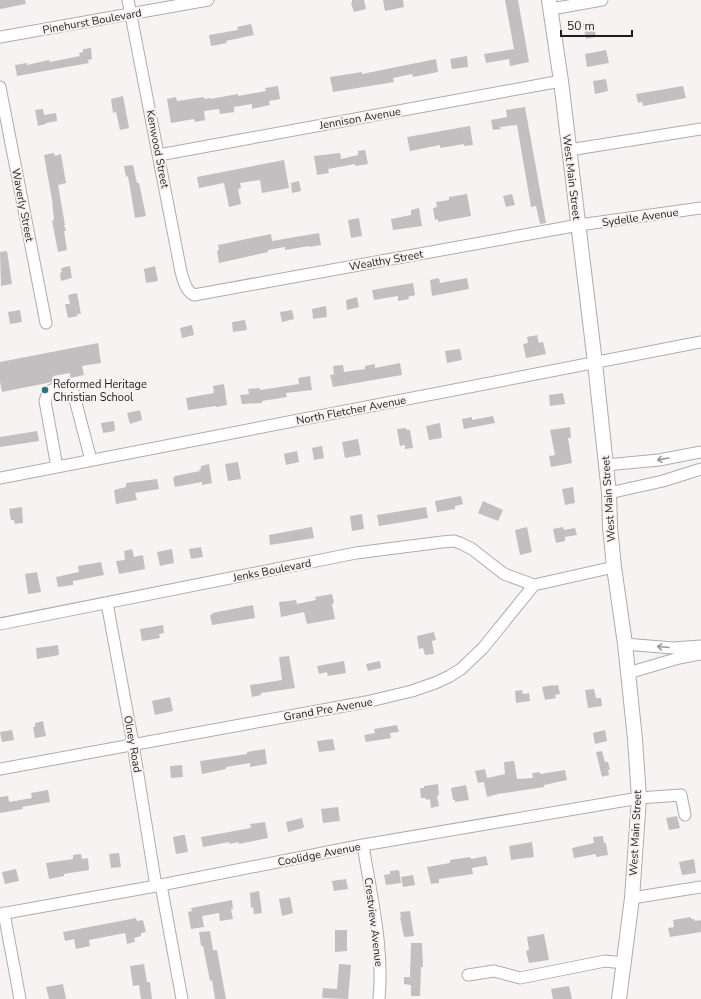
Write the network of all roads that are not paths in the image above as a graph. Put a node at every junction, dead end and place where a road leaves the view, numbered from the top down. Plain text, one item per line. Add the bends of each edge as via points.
1 (128, 0) edge
2 (208, 0) edge
3 (602, 0) edge
4 (550, 5) edge
5 (131, 14) junction
6 (0, 37) edge
7 (561, 81) junction
8 (0, 87) edge
9 (701, 129) edge
10 (568, 150) junction
11 (160, 155) junction
12 (701, 208) edge
13 (578, 225) junction
14 (194, 295) joint
15 (46, 323) dead end
16 (701, 342) edge
17 (596, 363) junction
18 (701, 452) edge
19 (91, 460) junction
20 (606, 465) junction
21 (57, 467) junction
22 (701, 469) edge
23 (0, 478) edge
24 (609, 493) junction
25 (614, 567) junction
26 (534, 585) junction
27 (107, 603) junction
28 (0, 624) edge
29 (625, 644) junction
30 (701, 646) edge
31 (701, 654) edge
32 (628, 673) junction
33 (133, 744) junction
34 (0, 769) edge
35 (639, 798) junction
36 (685, 815) dead end
37 (363, 845) junction
38 (158, 885) junction
39 (701, 887) edge
40 (632, 898) junction
41 (2, 914) edge
42 (624, 963) junction
43 (468, 975) dead end
44 (20, 999) edge
45 (182, 999) edge
46 (379, 999) edge
47 (619, 999) edge

1 - 5 street, Kenwood Street
2 - 5 street, Pinehurst Boulevard
3 - 4 street
4 - 7 main road, West Main Street
5 - 6 street, Pinehurst Boulevard
5 - 11 street, Kenwood Street
7 - 10 main road, West Main Street
7 - 11 street, Jennison Avenue
8 - 15 street, Waverly Street
9 - 10 street
10 - 13 main road, West Main Street
11 - 14 street, Kenwood Street via 181,272 187,288
12 - 13 street, Sydelle Avenue
13 - 14 street, Wealthy Street
13 - 17 main road, West Main Street
16 - 17 street, North Fletcher Avenue
17 - 19 street, North Fletcher Avenue
17 - 20 main road, West Main Street
18 -> 20 street via 658,460
19 - 21 street, North Fletcher Avenue
19 - 21 street via 72,388 64,386 50,391 45,401
20 - 24 main road, West Main Street
21 - 23 street, North Fletcher Avenue
22 - 24 street via 663,481
24 - 25 main road, West Main Street
25 - 26 street
25 - 29 main road, West Main Street
26 - 27 street, Jenks Boulevard via 504,574 472,549 454,541 356,553
26 - 33 street, Grand Pre Avenue via 467,664 435,683 399,695 366,702
27 - 28 street, Jenks Boulevard
27 - 33 street, Olney Road
30 -> 29 street via 673,648
29 - 32 main road, West Main Street
31 - 32 street
32 - 35 main road, West Main Street
33 - 34 street, Grand Pre Avenue
33 - 38 street, Olney Road
35 - 36 street, Coolidge Avenue via 681,795
35 - 37 street, Coolidge Avenue
35 - 40 main road, West Main Street
37 - 38 street, Coolidge Avenue
37 - 46 street, Crestview Avenue via 380,959
38 - 41 street, Coolidge Avenue
38 - 45 street, Olney Road
39 - 40 street
40 - 42 main road, West Main Street
41 - 44 street
42 - 43 street via 605,961 520,978 494,971
42 - 47 main road, West Main Street

